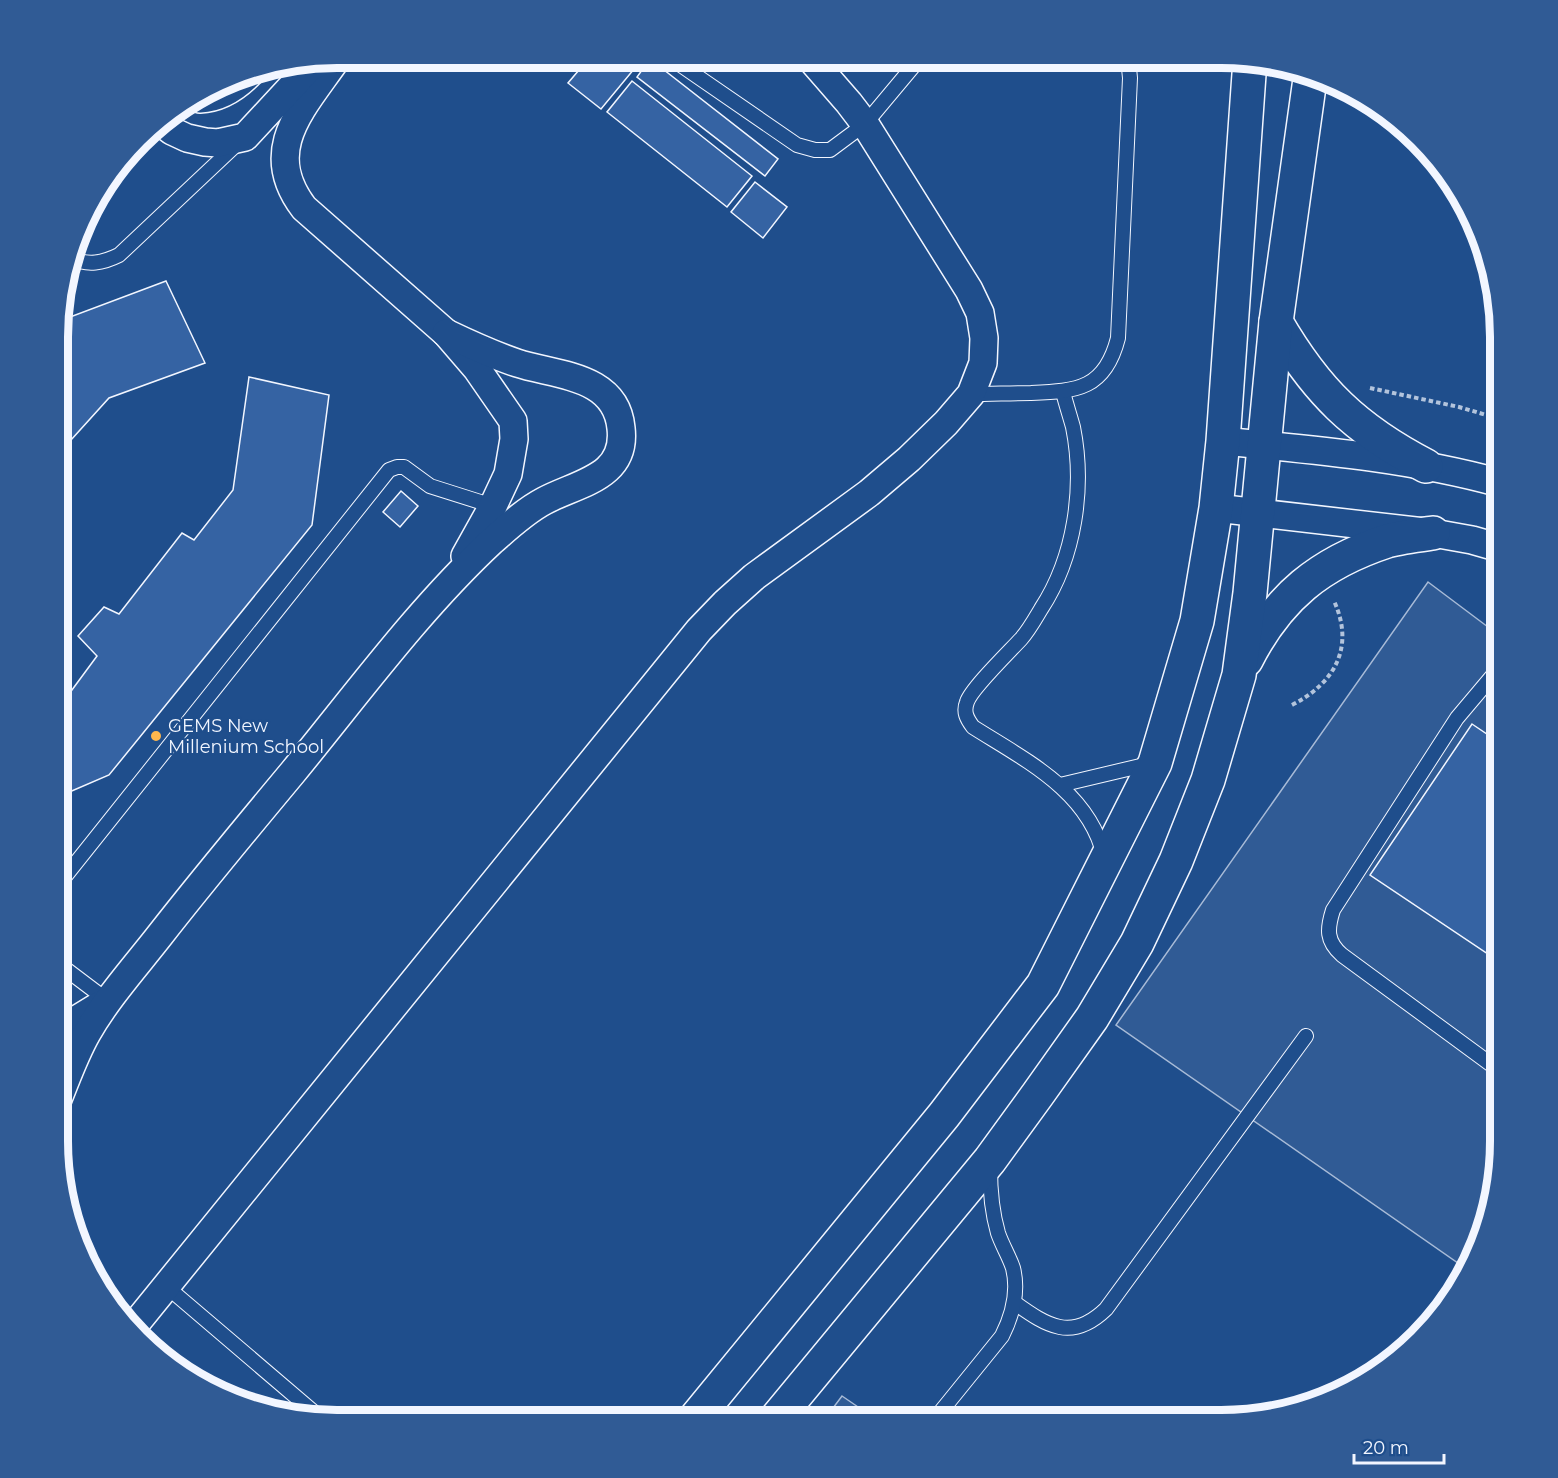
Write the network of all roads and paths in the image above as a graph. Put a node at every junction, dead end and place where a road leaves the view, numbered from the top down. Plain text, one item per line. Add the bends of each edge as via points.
1 (331, 68) edge
2 (684, 68) edge
3 (819, 68) edge
4 (912, 68) edge
5 (1129, 68) edge
6 (308, 69) edge
7 (1249, 69) edge
8 (1310, 83) edge
9 (232, 89) edge
10 (217, 95) edge
11 (865, 124) junction
12 (168, 127) edge
13 (245, 137) junction
14 (79, 261) edge
15 (1276, 322) junction
16 (446, 333) junction
17 (1365, 386) dead end
18 (1063, 392) junction
19 (971, 394) junction
20 (1490, 416) edge
21 (1223, 441) junction
22 (1264, 445) junction
23 (1426, 466) junction
24 (1490, 481) edge
25 (493, 507) junction
26 (1216, 508) junction
27 (1257, 514) junction
28 (1432, 533) junction
29 (1490, 545) edge
30 (1319, 573) junction
31 (449, 583) junction
32 (1239, 675) junction
33 (1490, 679) edge
34 (1292, 705) dead end
35 (1155, 763) junction
36 (1060, 785) junction
37 (1105, 861) junction
38 (68, 873) edge
39 (68, 971) edge
40 (108, 1001) junction
41 (68, 1025) edge
42 (1306, 1036) dead end
43 (1490, 1064) edge
44 (68, 1074) edge
45 (990, 1160) junction
46 (166, 1286) junction
47 (1015, 1303) junction
48 (137, 1322) edge
49 (310, 1409) edge
50 (702, 1410) edge
51 (783, 1410) edge
52 (942, 1410) edge

1 - 16 street via 288,135 284,166 294,195
2 - 11 lane via 797,145 830,150
3 - 11 street
4 - 11 lane
5 - 18 lane via 1118,338 1106,369 1080,388
6 - 13 street
7 - 21 street
8 - 15 street
9 - 10 street
11 - 19 street via 980,313 983,363
12 - 13 street via 205,142
13 - 14 lane via 119,255 98,263
15 - 22 street
15 - 23 street via 1301,362 1338,407 1375,437
16 - 25 street via 513,421 508,474
16 - 31 street via 518,363 588,382 605,393 617,409 622,429 620,449 609,467 594,480 543,501 515,520
17 - 20 path
18 - 19 lane
18 - 36 lane via 1077,464 1071,538 1060,573 1043,606 1023,637 969,696 965,712 973,727
19 - 46 street via 885,480 754,577 699,630
21 - 22 street
21 - 26 street
22 - 23 street
22 - 27 street
23 - 24 street
25 - 31 street
25 - 38 lane via 430,486 404,467 389,470
26 - 27 street
26 - 35 street via 1197,621
27 - 28 street
27 - 32 street
28 - 29 street
28 - 30 street via 1389,541 1348,556
30 - 32 street via 1279,607
30 - 34 path via 1343,624 1342,644 1337,664 1326,682 1311,696
31 - 40 street
32 - 45 street via 1208,780 1137,944 1092,1018
33 - 43 lane via 1457,718 1333,910 1328,924 1333,947
35 - 36 lane
35 - 37 street
36 - 37 lane via 1087,814
37 - 50 street via 1043,985 944,1114
39 - 40 lane
40 - 41 street
40 - 44 street
42 - 47 lane via 1106,1309 1081,1326 1063,1328 1040,1320
45 - 47 lane via 993,1209 1012,1267
45 - 51 street
46 - 48 street
46 - 49 lane
47 - 52 lane via 1002,1336

